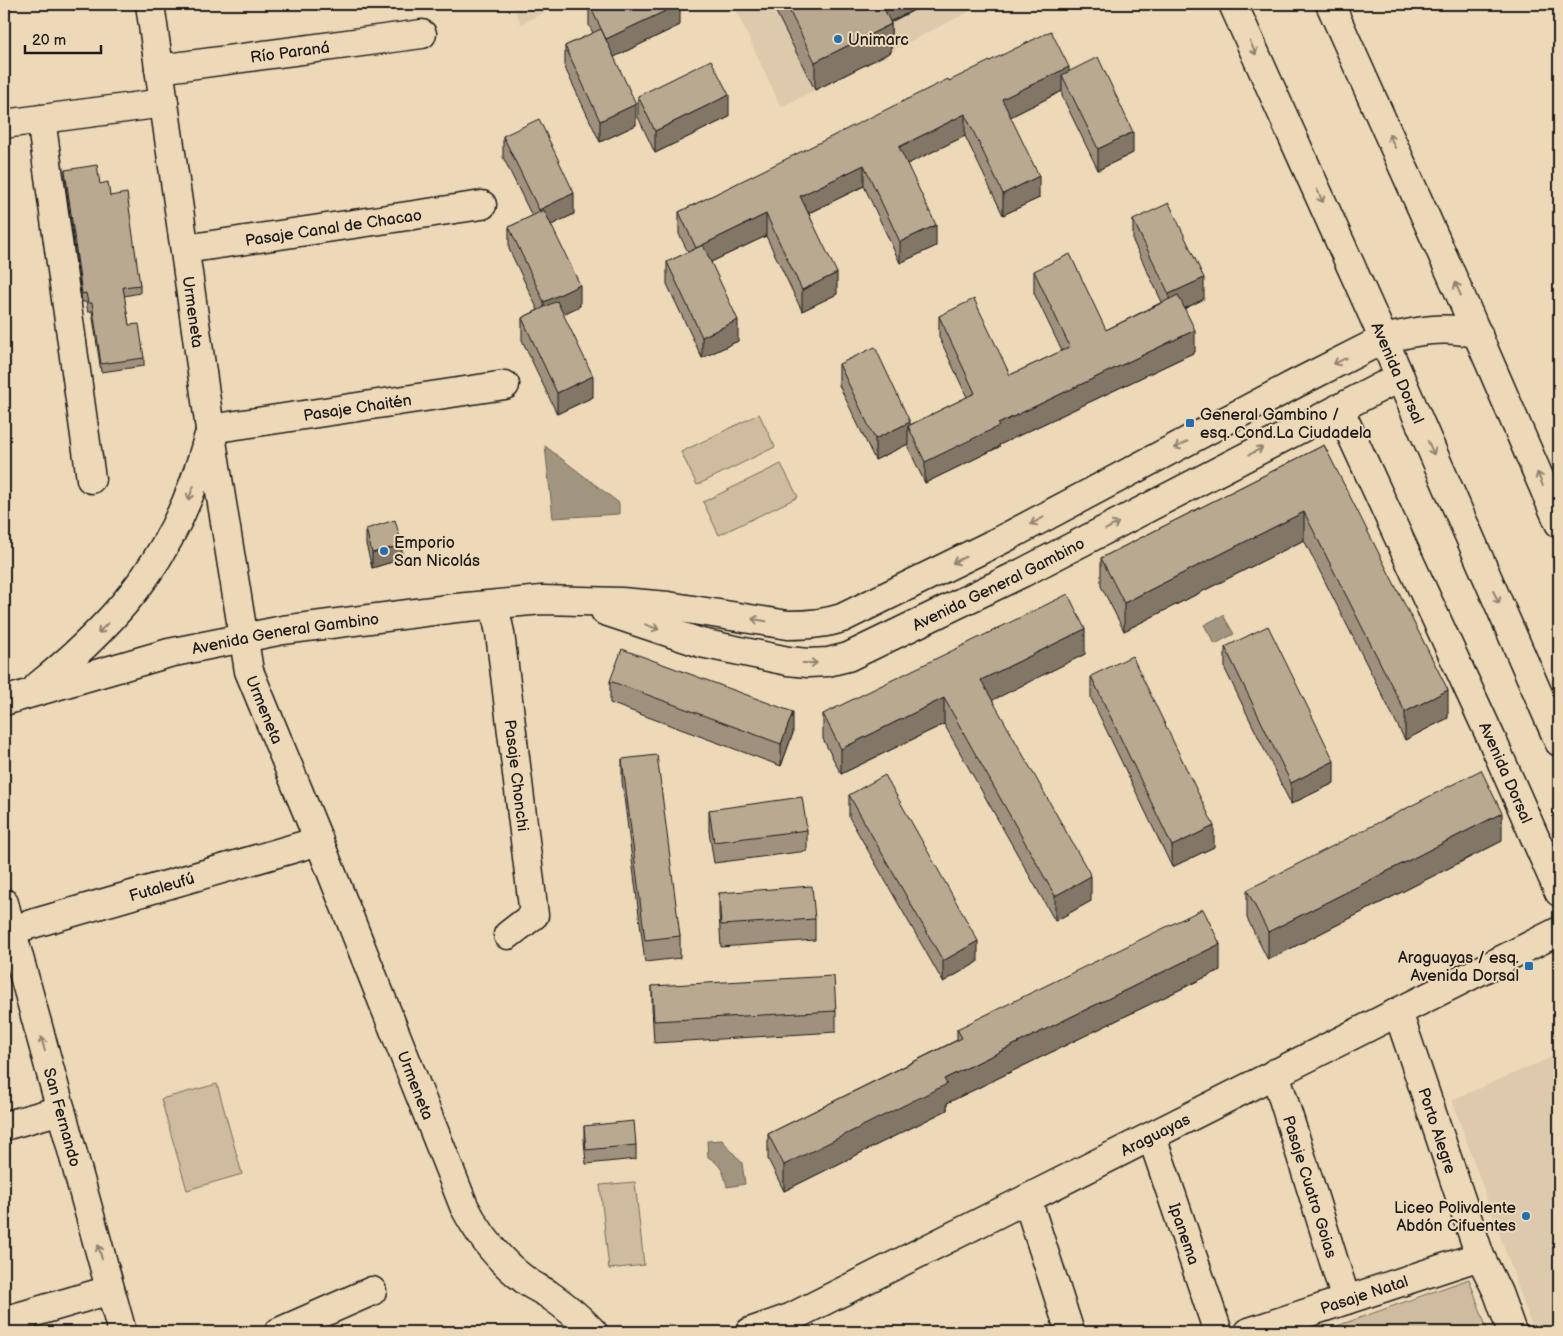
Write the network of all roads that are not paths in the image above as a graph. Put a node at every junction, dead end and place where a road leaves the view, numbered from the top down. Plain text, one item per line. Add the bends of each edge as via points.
1 (150, 4) edge
2 (1233, 4) edge
3 (1330, 4) edge
4 (422, 34) dead end
5 (159, 69) junction
6 (164, 103) junction
7 (41, 119) junction
8 (4, 124) edge
9 (482, 205) dead end
10 (184, 249) junction
11 (1478, 334) junction
12 (1384, 339) junction
13 (1400, 377) junction
14 (505, 384) dead end
15 (1339, 408) junction
16 (210, 430) junction
17 (91, 479) dead end
18 (1559, 523) edge
19 (1003, 539) junction
20 (1022, 573) junction
21 (573, 600) junction
22 (494, 605) junction
23 (244, 638) junction
24 (15, 698) edge
25 (1559, 742) edge
26 (318, 840) junction
27 (1559, 892) edge
28 (4, 903) edge
29 (7, 930) edge
30 (1559, 931) edge
31 (508, 935) dead end
32 (1398, 1012) junction
33 (1275, 1073) junction
34 (61, 1110) junction
35 (4, 1126) edge
36 (1152, 1137) junction
37 (1026, 1199) junction
38 (1480, 1256) junction
39 (110, 1290) junction
40 (372, 1291) dead end
41 (1346, 1300) junction
42 (4, 1321) edge
43 (792, 1325) edge
44 (122, 1332) edge
45 (278, 1332) edge
46 (593, 1332) edge
47 (750, 1332) edge
48 (1070, 1332) edge
49 (1218, 1332) edge
50 (1249, 1332) edge
51 (1512, 1332) edge

1 - 5 street, Urmeneta
2 -> 12 street, Avenida Dorsal
11 -> 3 street
4 - 5 street, Río Paraná
5 - 6 street, Urmeneta
6 - 7 street
6 - 10 street, Urmeneta
7 - 8 street
7 - 17 street
9 - 10 street, Pasaje Canal de Chacao
10 - 16 street, Urmeneta
11 - 12 street, Avenida General Gambino via 1444,328 1413,331
18 -> 11 street
12 - 13 street, Avenida Dorsal
12 -> 19 street, Avenida General Gambino
13 - 15 street, Avenida General Gambino
13 -> 25 street, Avenida Dorsal
14 - 16 street, Pasaje Chaitén
20 -> 15 street, Avenida General Gambino
15 - 27 street, Avenida Dorsal
16 - 23 street, Urmeneta
16 -> 24 street via 192,492 140,586 90,642
19 - 20 street
19 -> 21 street, Avenida General Gambino via 842,618 807,626 668,606
21 -> 20 street, Avenida General Gambino via 700,643 788,661 828,662 848,657
21 - 22 street, Avenida General Gambino
22 - 23 street, Avenida General Gambino via 283,630
22 - 31 street, Pasaje Chonchi via 534,915
23 - 24 street, Avenida General Gambino via 169,653
23 - 26 street, Urmeneta via 249,671
26 - 29 street, Futaleufú
26 - 46 street, Urmeneta via 456,1187 474,1224 512,1270 568,1309
28 - 29 street, San Fernando
34 -> 29 street, San Fernando
30 - 32 street, Araguayas
32 - 33 street, Araguayas
32 - 38 street, Porto Alegre
33 - 36 street, Araguayas
33 - 41 street, Pasaje Cuatro Goias
34 - 35 street
39 -> 34 street, San Fernando
36 - 37 street, Araguayas
36 - 49 street, Ipanema
37 - 43 street, Araguayas
37 - 48 street
38 - 41 street, Pasaje Natal
38 - 51 street, Porto Alegre
39 - 42 street
39 - 44 street, San Fernando
40 - 45 street
41 - 50 street, Pasaje Natal
43 - 47 street, Araguayas

